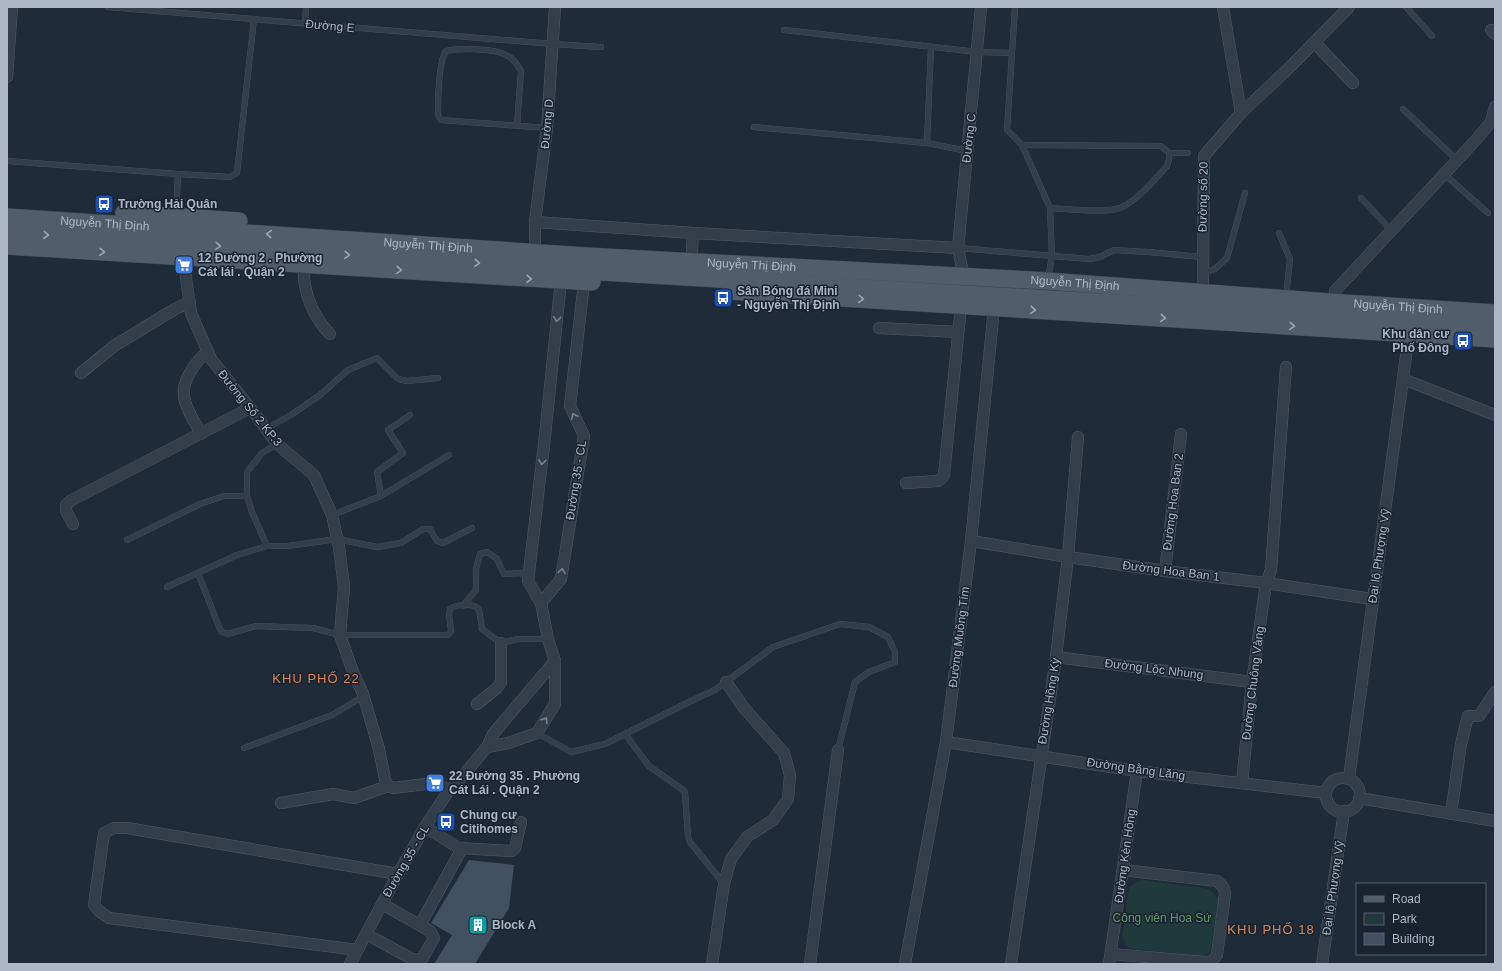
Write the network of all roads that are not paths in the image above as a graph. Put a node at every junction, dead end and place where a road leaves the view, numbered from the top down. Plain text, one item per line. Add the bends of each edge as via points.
1 (12, 7) edge
2 (108, 7) edge
3 (306, 7) edge
4 (555, 7) edge
5 (981, 7) edge
6 (1014, 7) edge
7 (1223, 7) edge
8 (1349, 7) edge
9 (1406, 7) edge
10 (254, 19) junction
11 (305, 24) junction
12 (784, 30) dead end
13 (1432, 36) dead end
14 (1314, 42) junction
15 (553, 44) junction
16 (602, 47) dead end
17 (931, 47) junction
18 (978, 52) junction
19 (1011, 53) junction
20 (7, 77) edge
21 (1353, 83) dead end
22 (1495, 107) edge
23 (1404, 109) dead end
24 (1242, 113) junction
25 (1494, 122) edge
26 (517, 126) junction
27 (754, 127) dead end
28 (547, 128) junction
29 (927, 143) junction
30 (1022, 146) junction
31 (967, 151) junction
32 (1169, 153) junction
33 (1188, 153) dead end
34 (1457, 160) junction
35 (7, 161) edge
36 (178, 174) junction
37 (1444, 174) junction
38 (1245, 193) dead end
39 (1361, 198) dead end
40 (7, 206) edge
41 (1050, 208) junction
42 (1488, 213) dead end
43 (176, 216) junction
44 (7, 217) edge
45 (535, 222) junction
46 (1391, 230) junction
47 (7, 233) edge
48 (693, 233) junction
49 (1279, 233) dead end
50 (535, 242) junction
51 (7, 246) edge
52 (958, 248) junction
53 (185, 250) junction
54 (692, 251) junction
55 (1052, 256) junction
56 (1202, 257) junction
57 (562, 261) junction
58 (586, 263) junction
59 (304, 264) junction
60 (962, 272) junction
61 (996, 274) junction
62 (1049, 277) junction
63 (1202, 283) junction
64 (1287, 288) junction
65 (1332, 297) junction
66 (961, 299) junction
67 (994, 301) junction
68 (1495, 301) edge
69 (190, 302) junction
70 (1495, 313) edge
71 (1495, 326) edge
72 (879, 328) dead end
73 (958, 332) junction
74 (330, 334) dead end
75 (1409, 334) junction
76 (1495, 339) edge
77 (208, 352) junction
78 (1286, 367) dead end
79 (81, 372) dead end
80 (438, 378) dead end
81 (1403, 379) junction
82 (250, 408) junction
83 (410, 415) dead end
84 (1495, 415) edge
85 (266, 429) junction
86 (201, 434) junction
87 (1181, 434) dead end
88 (1078, 437) dead end
89 (277, 444) junction
90 (449, 455) dead end
91 (906, 482) dead end
92 (247, 496) junction
93 (381, 496) junction
94 (332, 515) junction
95 (72, 524) dead end
96 (472, 528) dead end
97 (337, 539) junction
98 (127, 540) dead end
99 (971, 541) junction
100 (267, 546) junction
101 (1068, 557) junction
102 (1165, 571) junction
103 (198, 573) junction
104 (528, 573) junction
105 (1266, 583) junction
106 (167, 587) dead end
107 (1372, 599) junction
108 (541, 602) junction
109 (463, 606) junction
110 (340, 635) junction
111 (548, 639) junction
112 (501, 643) junction
113 (1056, 657) junction
114 (555, 661) junction
115 (726, 682) junction
116 (1252, 682) junction
117 (1495, 692) edge
118 (364, 696) junction
119 (477, 704) dead end
120 (537, 733) junction
121 (625, 734) junction
122 (946, 742) junction
123 (244, 748) dead end
124 (488, 748) junction
125 (838, 750) joint
126 (1041, 756) junction
127 (1137, 771) junction
128 (1349, 778) junction
129 (1242, 782) junction
130 (388, 786) junction
131 (449, 790) junction
132 (1326, 793) junction
133 (1359, 798) junction
134 (281, 803) dead end
135 (1344, 811) junction
136 (1451, 814) junction
137 (1495, 821) edge
138 (521, 822) dead end
139 (425, 827) junction
140 (459, 848) junction
141 (1124, 870) junction
142 (398, 874) junction
143 (724, 884) junction
144 (382, 904) junction
145 (420, 925) junction
146 (366, 934) junction
147 (358, 950) junction
148 (1110, 959) edge
149 (350, 964) edge
150 (712, 964) edge
151 (810, 964) edge
152 (905, 964) edge
153 (1011, 964) edge
154 (1322, 964) edge

1 - 20 street
2 - 10 lane, Đường E
3 - 11 lane
4 - 15 street, Đường D
5 - 18 street, Đường C
6 - 19 lane
7 - 24 street
8 - 14 street, Đường số 20
9 - 13 lane
10 - 11 lane, Đường E
10 - 36 lane via 237,173 230,177
11 - 15 lane, Đường E
12 - 17 lane
14 - 21 street
14 - 24 street, Đường số 20
15 - 16 lane, Đường E
15 - 28 street, Đường D
17 - 18 lane
17 - 29 lane
18 - 19 lane
18 - 31 street, Đường C
19 - 30 lane via 1007,130
22 - 25 street
23 - 34 lane
24 - 56 street, Đường số 20 via 1204,156
25 - 34 street
26 - 26 lane via 439,118 440,73 446,51 491,51 506,54 513,60 520,71
26 - 28 lane
27 - 29 lane
28 - 45 street, Đường D
29 - 31 lane
30 - 32 lane via 1161,146
30 - 41 lane
31 - 52 street, Đường C
32 - 33 lane
32 - 41 lane via 1167,166 1138,197 1117,209
34 - 37 street
35 - 36 lane
36 - 43 lane
37 - 42 lane
37 - 46 street
38 - 63 lane via 1227,258
39 - 46 lane
40 - 43 main road, Nguyễn Thị Định
41 - 55 lane
43 - 50 main road, Nguyễn Thị Định
57 -> 44 main road, Nguyễn Thị Định
45 - 48 street
45 - 50 street, Đường D
46 - 65 street
47 -> 53 main road, Nguyễn Thị Định
48 - 52 street
48 - 54 street
49 - 64 lane via 1290,258
50 - 57 main road, Nguyễn Thị Định
51 -> 53 main road, Nguyễn Thị Định
52 - 55 lane
52 - 60 street, Đường C
53 -> 57 main road, Nguyễn Thị Định
53 - 59 main road, Nguyễn Thị Định via 273,264
53 - 69 street, Đường Số 2 KP.3
54 - 58 main road, Nguyễn Thị Định
54 - 60 main road, Nguyễn Thị Định
55 - 56 lane via 1089,259 1114,250
55 - 62 lane
56 - 63 street, Đường số 20
57 - 58 main road, Nguyễn Thị Định
57 - 58 main road, Nguyễn Thị Định
59 -> 57 main road, Nguyễn Thị Định
57 -> 104 street via 545,436
58 - 60 main road, Nguyễn Thị Định
58 -> 66 main road, Nguyễn Thị Định
108 -> 58 street, Đường 35 - CL via 560,579 584,436 570,406
59 - 74 street via 306,292 318,319
60 - 61 main road, Nguyễn Thị Định
60 - 66 main road
61 - 62 main road, Nguyễn Thị Định
61 - 67 main road
62 - 63 main road, Nguyễn Thị Định
63 - 64 main road, Nguyễn Thị Định
63 - 65 main road, Nguyễn Thị Định
64 - 65 main road, Nguyễn Thị Định
65 - 68 main road, Nguyễn Thị Định
65 - 70 main road, Nguyễn Thị Định
66 - 67 main road, Nguyễn Thị Định
66 - 73 street
67 - 71 main road, Nguyễn Thị Định
67 -> 75 main road, Nguyễn Thị Định
67 - 99 street, Đường Muồng Tím
69 - 77 street, Đường Số 2 KP.3 via 191,314
69 - 79 street via 114,346
72 - 73 street
73 - 91 street via 944,474 938,481
75 - 76 main road, Nguyễn Thị Định
75 - 81 street, Đại lộ Phượng Vỹ
77 - 82 street, Đường Số 2 KP.3
77 - 86 street via 195,364 184,389 184,397
78 - 105 street, Đường Chuông Vàng via 1271,570
80 - 85 lane via 398,379 377,358 348,370 320,395
81 - 84 street
81 - 107 street, Đại lộ Phượng Vỹ
82 - 85 street, Đường Số 2 KP.3
82 - 86 street
83 - 93 lane via 388,430 403,453 377,472
85 - 89 street, Đường Số 2 KP.3
86 - 95 street via 70,501 66,505 66,511
87 - 102 street, Đường Hoa Ban 2
88 - 101 street, Đường Hồng Kỳ
89 - 92 lane via 262,453 247,472
89 - 94 street, Đường Số 2 KP.3 via 314,475
90 - 93 lane
92 - 98 lane via 224,496 200,504
92 - 100 lane
93 - 94 lane
94 - 97 street, Đường Số 2 KP.3
96 - 97 lane via 443,544 437,541 430,529 423,529 401,543 377,547
97 - 100 lane via 288,546
97 - 110 street, Đường Số 2 KP.3 via 344,587
99 - 101 street, Đường Hoa Ban 1
99 - 122 street, Đường Muồng Tím
100 - 103 lane via 237,555
101 - 102 street, Đường Hoa Ban 1
101 - 113 street, Đường Hồng Kỳ
102 - 105 street, Đường Hoa Ban 1
103 - 106 lane
103 - 110 lane via 222,632 228,634 256,626 313,628
104 - 108 street via 528,581
104 - 109 lane via 504,574 497,560 487,552 480,554 476,569 476,590
105 - 107 street, Đường Hoa Ban 1
105 - 116 street, Đường Chuông Vàng
107 - 128 street, Đại lộ Phượng Vỹ
108 - 111 street
109 - 110 lane via 450,609 451,631 448,635
109 - 112 lane via 471,604 479,609 482,629
110 - 118 street, Đường Số 2 KP.3
111 - 112 lane via 518,639
111 - 114 street
112 - 119 street via 501,682
113 - 116 street, Đường Lộc Nhung
113 - 126 street, Đường Hồng Kỳ
120 -> 114 street via 555,704
114 - 124 street, Đường 35 - CL via 493,734
115 - 121 lane via 715,690
115 - 125 lane via 772,647 840,624 869,627 888,636 895,652 895,662 869,672 855,682
115 - 143 street via 744,708 784,753 790,775 788,798 773,820 748,836 731,859
116 - 129 street, Đường Chuông Vàng
117 - 136 street via 1479,716 1468,716 1461,744
118 - 123 lane via 332,715
118 - 130 street, Đường Số 2 KP.3
120 - 121 lane via 571,752 605,744
120 - 124 street
121 - 143 lane via 649,766 685,792 690,842
122 - 126 street, Đường Bằng Lăng
122 - 152 street, Đường Muồng Tím
124 - 131 street, Đường 35 - CL
125 - 151 street
126 - 127 street, Đường Bằng Lăng
126 - 153 street, Đường Hồng Kỳ
127 - 129 street, Đường Bằng Lăng
127 - 141 street, Đường Kèn Hồng
128 - 132 street via 1336,780
128 - 133 street via 1358,786
129 - 132 street, Đường Bằng Lăng
130 - 131 street via 393,788 434,783
130 - 134 street via 354,798 333,794
131 - 139 street, Đường 35 - CL
132 - 135 street via 1327,801 1332,808 1339,812
133 - 135 street via 1354,808
133 - 136 street
135 - 154 street, Đại lộ Phượng Vỹ
136 - 137 street
138 - 140 street via 512,851
139 - 140 street
139 - 142 street, Đường 35 - CL
140 - 145 street via 460,852
141 - 148 street, Đường Kèn Hồng
141 - 148 street via 1221,884 1225,893 1217,955 1209,962
142 - 144 street, Đường 35 - CL
142 - 147 street via 127,828 114,828 104,833 94,904 110,918
143 - 150 street
144 - 145 street
144 - 146 street, Đường 35 - CL
145 - 146 street via 430,931 434,938 422,959 414,960
146 - 147 street, Đường 35 - CL
147 - 149 street, Đường 35 - CL

